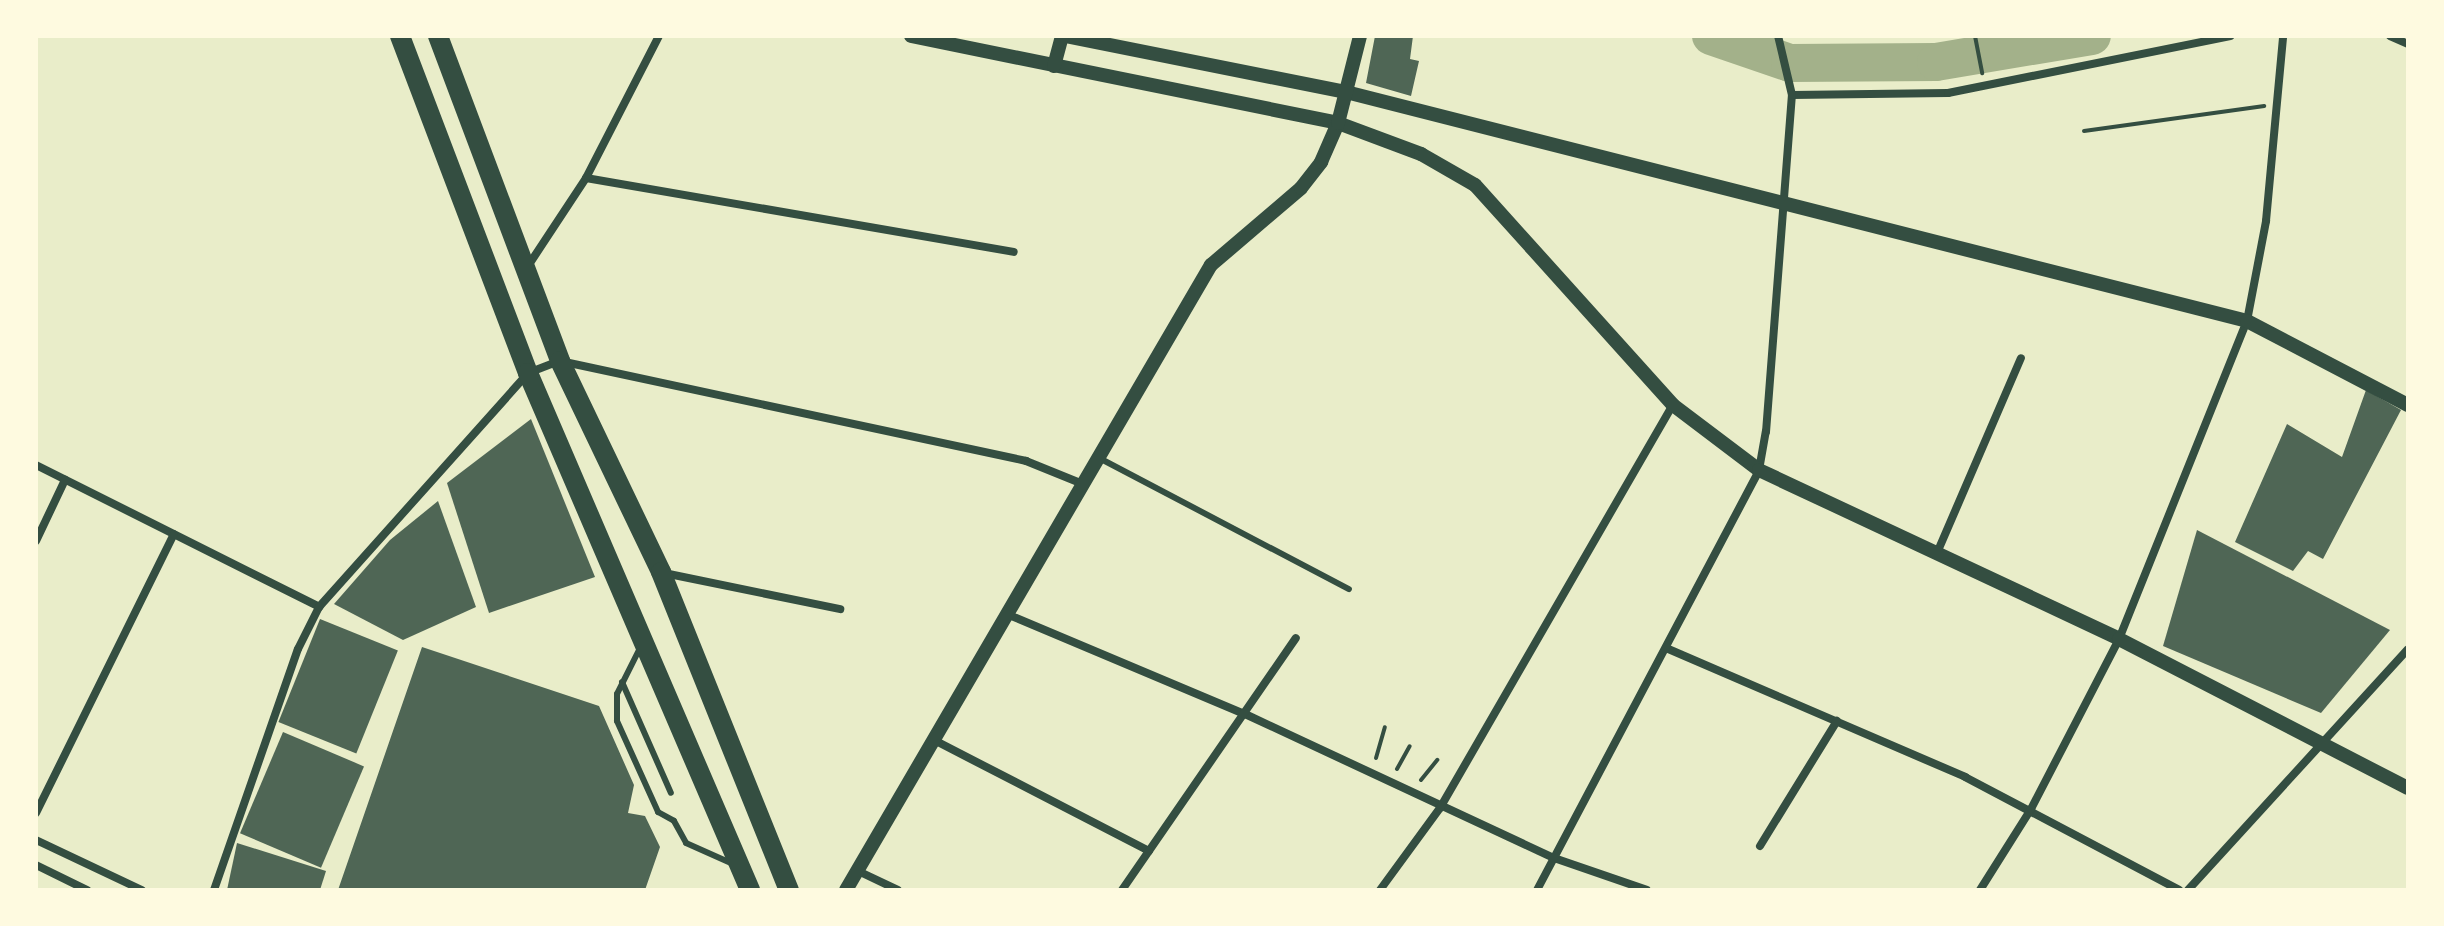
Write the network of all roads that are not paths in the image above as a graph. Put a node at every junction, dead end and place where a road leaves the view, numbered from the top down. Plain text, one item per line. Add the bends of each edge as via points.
1 (400, 36) edge
2 (438, 36) edge
3 (659, 36) edge
4 (911, 36) edge
5 (1063, 36) edge
6 (1360, 36) edge
7 (2230, 36) edge
8 (2283, 36) edge
9 (2390, 36) edge
10 (1780, 40) edge
11 (2408, 44) edge
12 (1054, 66) junction
13 (1346, 92) junction
14 (1791, 92) junction
15 (1338, 123) junction
16 (586, 178) junction
17 (1782, 201) junction
18 (1014, 252) dead end
19 (525, 270) junction
20 (2247, 321) junction
21 (2021, 358) dead end
22 (560, 361) junction
23 (528, 373) junction
24 (1673, 405) junction
25 (2408, 405) edge
26 (1101, 459) junction
27 (36, 465) edge
28 (1759, 470) junction
29 (65, 480) junction
30 (1086, 485) junction
31 (174, 534) junction
32 (36, 541) edge
33 (1937, 553) junction
34 (661, 572) junction
35 (1349, 589) dead end
36 (319, 607) junction
37 (840, 609) dead end
38 (1009, 615) junction
39 (1296, 638) dead end
40 (2119, 639) junction
41 (644, 641) junction
42 (1666, 648) junction
43 (2408, 649) edge
44 (622, 682) junction
45 (1245, 714) junction
46 (1837, 721) junction
47 (934, 740) junction
48 (2318, 743) junction
49 (2408, 788) edge
50 (671, 793) dead end
51 (40, 794) edge
52 (1440, 808) junction
53 (2031, 809) junction
54 (36, 813) edge
55 (36, 840) edge
56 (1760, 846) dead end
57 (1149, 851) junction
58 (1554, 858) junction
59 (36, 865) edge
60 (740, 867) junction
61 (858, 871) junction
62 (87, 890) edge
63 (142, 890) edge
64 (214, 890) edge
65 (750, 890) edge
66 (789, 890) edge
67 (846, 890) edge
68 (898, 890) edge
69 (1122, 890) edge
70 (1380, 890) edge
71 (1537, 890) edge
72 (1647, 890) edge
73 (1980, 890) edge
74 (2179, 890) edge
75 (2188, 890) edge

1 - 23 highway
2 - 19 highway
3 - 16 street
4 - 12 street
5 - 12 street
5 - 13 street
6 - 13 street
7 - 14 street via 1948,93
8 - 20 street via 2266,221
9 - 11 street
10 - 14 street
12 - 15 street
13 - 15 street
13 - 17 street
14 - 17 street
15 - 24 street via 1421,154 1475,185
15 - 26 street via 1321,162 1301,188 1211,265
16 - 18 street
16 - 19 street
17 - 20 street
17 - 28 street
19 - 22 highway
20 - 25 street
20 - 40 street
21 - 33 street
22 - 23 street
22 - 30 street via 1026,461
22 - 34 highway
23 - 36 street
23 - 41 highway
24 - 28 street
24 - 52 street
26 - 30 street
26 - 35 lane
27 - 29 street
28 - 33 street
28 - 42 street
29 - 31 street
29 - 32 street
30 - 38 street
31 - 36 street
31 - 51 street
33 - 40 street
34 - 37 street
34 - 66 highway
36 - 64 street via 298,649
38 - 45 street
38 - 47 street
39 - 45 street
40 - 48 street
40 - 53 street
41 - 44 lane
41 - 60 highway
42 - 46 street
42 - 58 street
43 - 48 street
44 - 50 lane
44 - 60 lane via 617,721 658,812 674,821 686,843
45 - 52 street
45 - 57 street
46 - 53 street
46 - 56 street
47 - 57 street
47 - 61 street
48 - 49 street
48 - 75 street
51 - 54 street
52 - 58 street
52 - 70 street
53 - 73 street
53 - 74 street
55 - 63 street
57 - 69 street
58 - 71 street
58 - 72 street
59 - 62 street
60 - 65 highway
61 - 67 street
61 - 68 street

